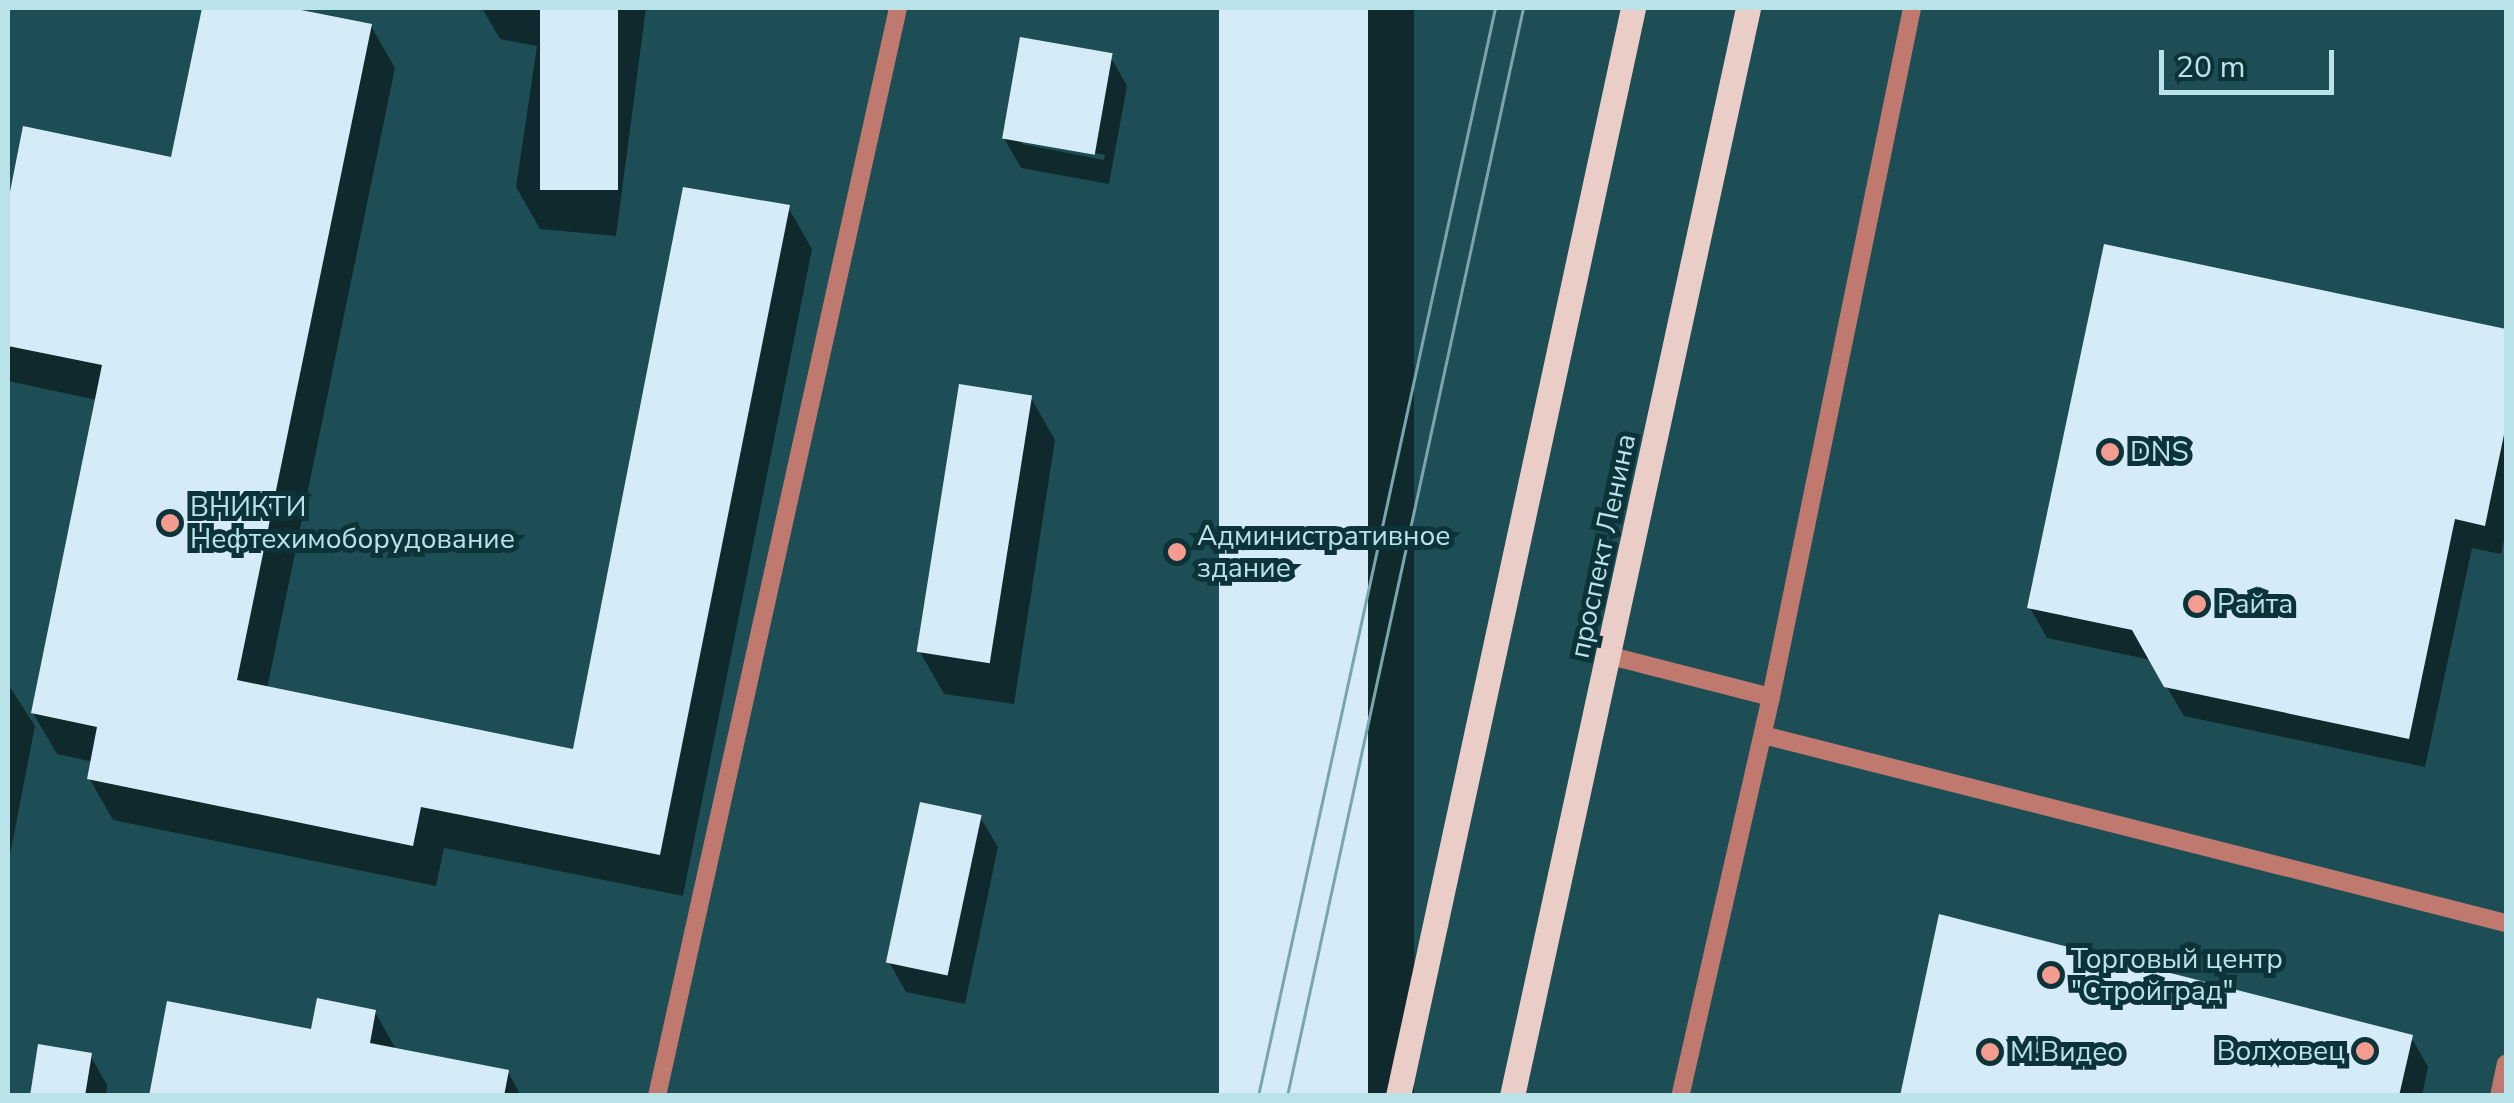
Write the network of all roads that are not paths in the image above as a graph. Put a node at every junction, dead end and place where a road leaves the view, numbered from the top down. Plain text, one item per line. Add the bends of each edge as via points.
1 (898, 8) edge
2 (1633, 8) edge
3 (1748, 8) edge
4 (1912, 8) edge
5 (1611, 656) junction
6 (1771, 697) junction
7 (1763, 735) junction
8 (2506, 923) edge
9 (2506, 1064) edge
10 (657, 1096) edge
11 (1398, 1096) edge
12 (1512, 1096) edge
13 (1680, 1096) edge
14 (2499, 1096) edge

1 - 10 lane
2 - 11 main road
3 - 5 main road, проспект Ленина
4 - 6 lane
5 - 6 lane
5 - 12 main road, проспект Ленина
6 - 7 lane
7 - 8 lane
7 - 13 lane
9 - 14 lane

